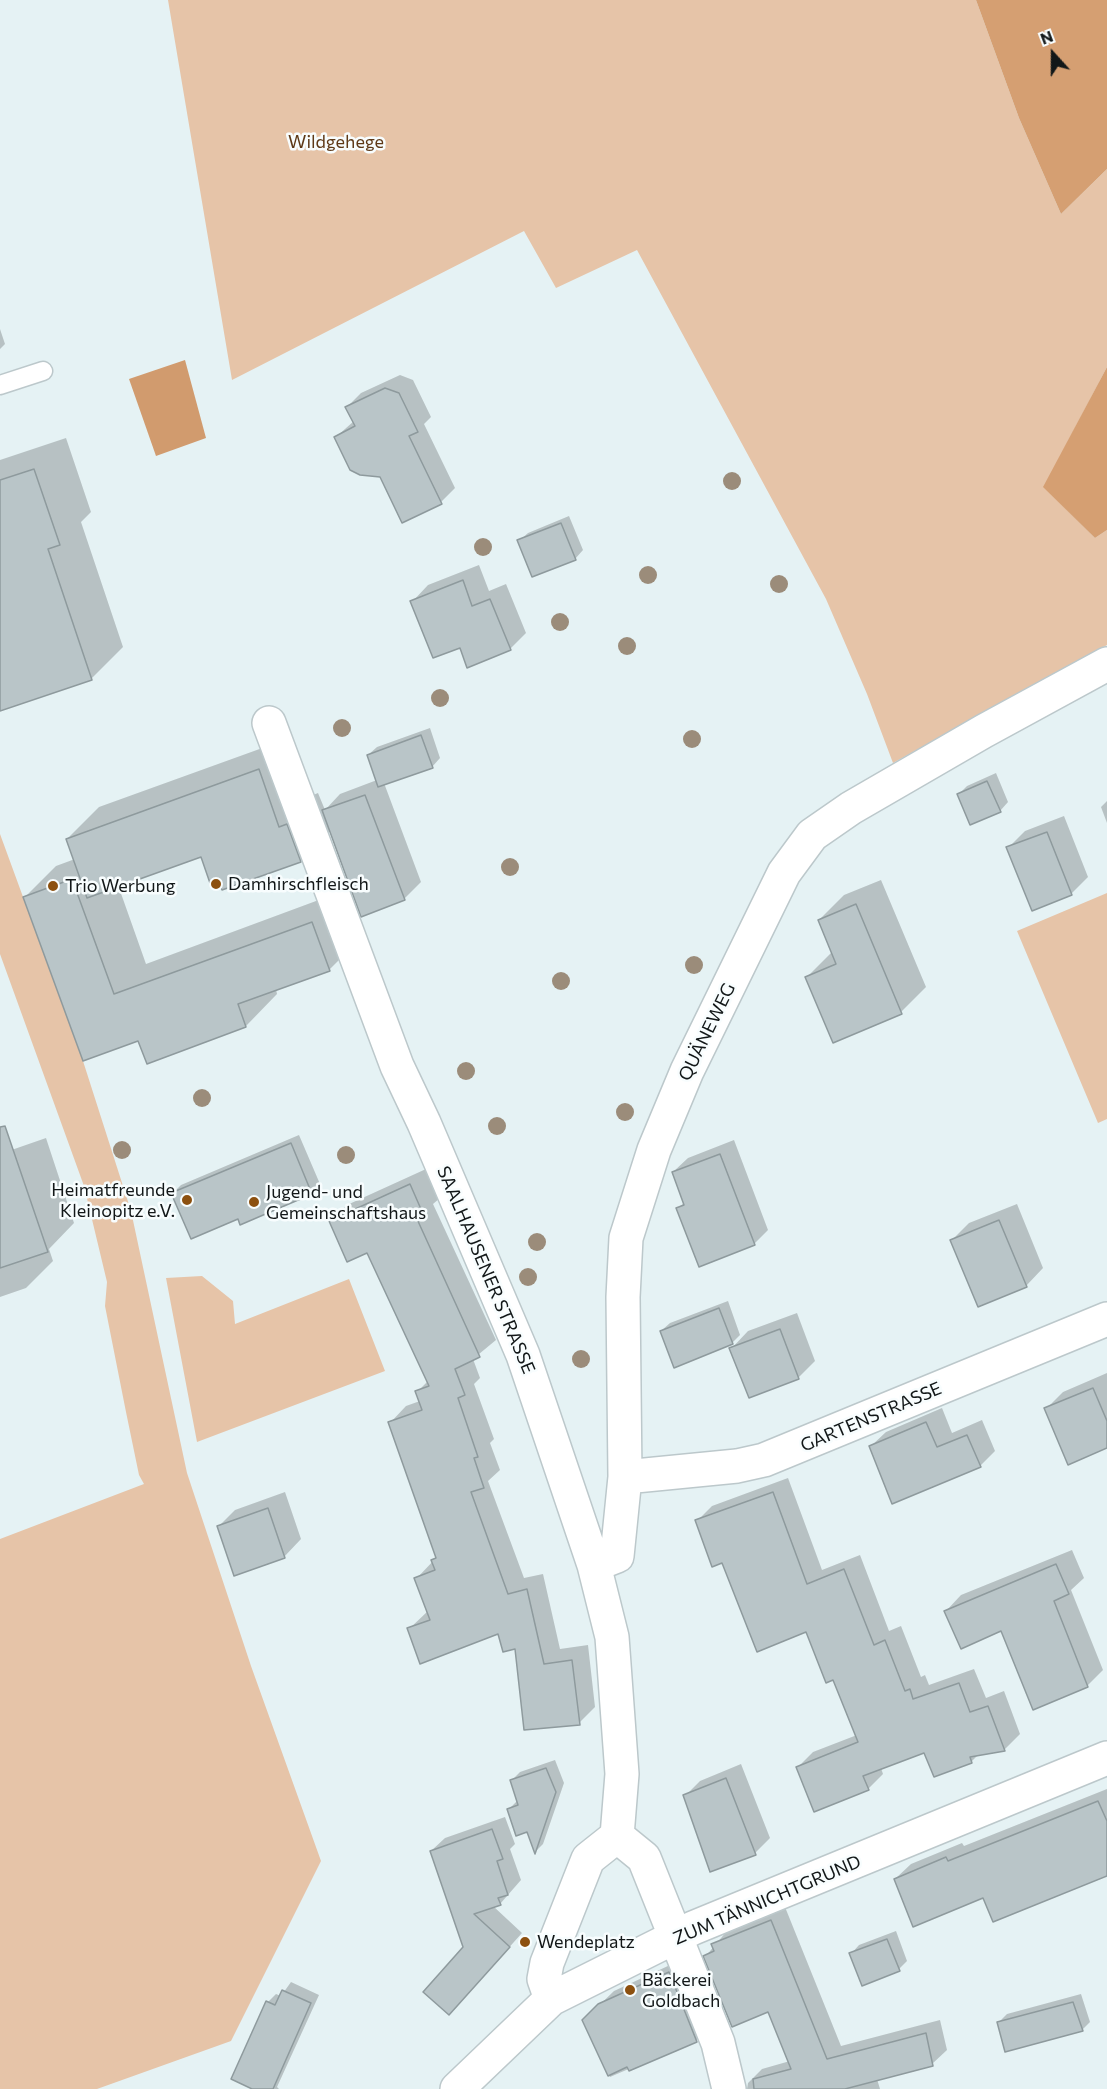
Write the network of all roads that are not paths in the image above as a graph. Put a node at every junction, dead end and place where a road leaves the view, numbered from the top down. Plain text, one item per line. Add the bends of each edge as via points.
1 (43, 371) dead end
2 (0, 385) edge
3 (1107, 664) edge
4 (269, 723) dead end
5 (1107, 1319) edge
6 (625, 1477) junction
7 (594, 1565) junction
8 (1107, 1758) edge
9 (617, 1836) junction
10 (675, 1938) junction
11 (551, 1999) junction
12 (457, 2089) edge
13 (729, 2089) edge

1 - 2 lane
3 - 6 street, QUÄNEWEG via 851,808 812,835 784,873 687,1071 654,1150 626,1238
4 - 7 street, SAALHAUSENER STRASSE via 397,1066 523,1355
5 - 6 street, GARTENSTRASSE via 764,1461
6 - 7 street, QUÄNEWEG via 617,1556
7 - 9 street, SAALHAUSENER STRASSE via 612,1637 622,1774
8 - 10 street, ZUM TÄNNICHTGRUND
9 - 10 street via 644,1857
9 - 11 street via 588,1859 547,1963 544,1979
10 - 11 street, ZUM TÄNNICHTGRUND
10 - 13 street via 718,2043
11 - 12 street, ZUM TÄNNICHTGRUND

